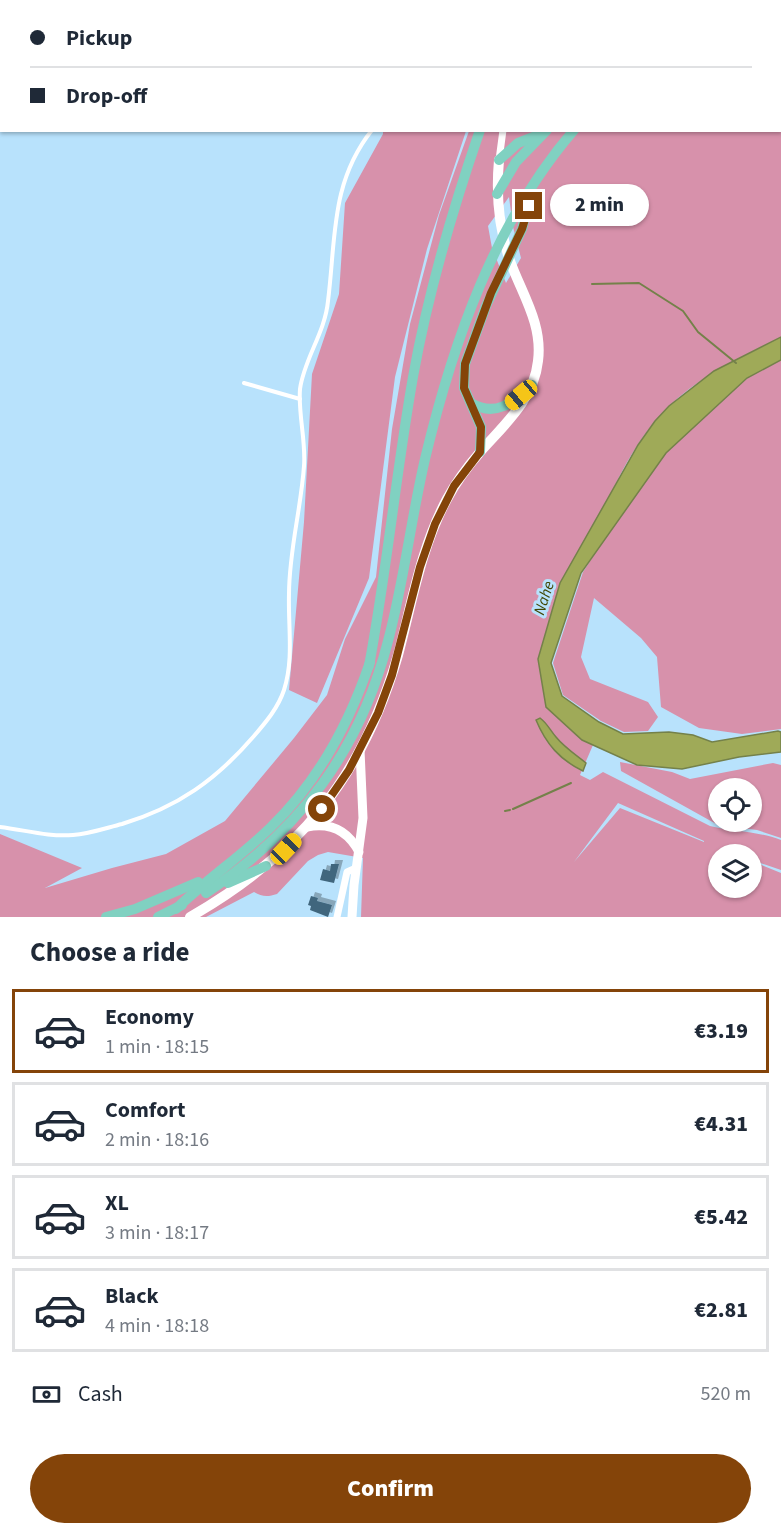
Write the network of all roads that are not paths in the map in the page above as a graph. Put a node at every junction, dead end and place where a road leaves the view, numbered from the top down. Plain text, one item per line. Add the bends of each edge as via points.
1 (371, 132) edge
2 (479, 132) edge
3 (504, 132) edge
4 (543, 132) edge
5 (573, 132) edge
6 (499, 160) junction
7 (531, 189) junction
8 (497, 194) junction
9 (244, 383) dead end
10 (532, 385) junction
11 (300, 399) junction
12 (471, 403) junction
13 (480, 452) junction
14 (407, 556) junction
15 (369, 666) junction
16 (360, 750) junction
17 (0, 827) edge
18 (307, 827) junction
19 (360, 853) junction
20 (266, 866) junction
21 (356, 868) junction
22 (214, 873) junction
23 (206, 893) junction
24 (176, 909) junction
25 (106, 917) edge
26 (158, 917) edge
27 (190, 917) edge
28 (337, 917) edge
29 (352, 917) edge

1 - 11 lane via 342,189 333,232 327,311 303,376
2 - 15 main road via 445,242 419,346
3 - 6 street
4 - 6 main road via 518,143
4 - 8 main road via 516,162
5 - 7 main road
6 - 8 main road
7 - 12 main road via 522,229 486,306 465,364 464,388
7 - 14 main road via 495,254 455,350 425,462
8 - 10 main road via 504,243 538,334 538,365
9 - 11 lane
10 - 12 main road via 510,405 499,409
10 - 13 main road via 517,411
11 - 17 lane via 305,448 289,585 290,658 284,690 268,720 227,765 195,791 150,814 74,835 45,835
12 - 13 main road via 481,427
13 - 16 main road via 454,486 435,524 392,675
14 - 15 main road
14 - 23 main road via 381,665 344,753 315,796 280,835
15 - 22 main road via 334,746 309,784 270,828
16 - 18 main road
16 - 19 street
18 - 19 street via 339,829
18 - 20 main road
19 - 21 street
20 - 23 main road
20 - 27 main road
21 - 28 street via 347,872
21 - 29 street
22 - 24 main road
22 - 25 main road via 135,909
23 - 24 main road
24 - 26 main road

